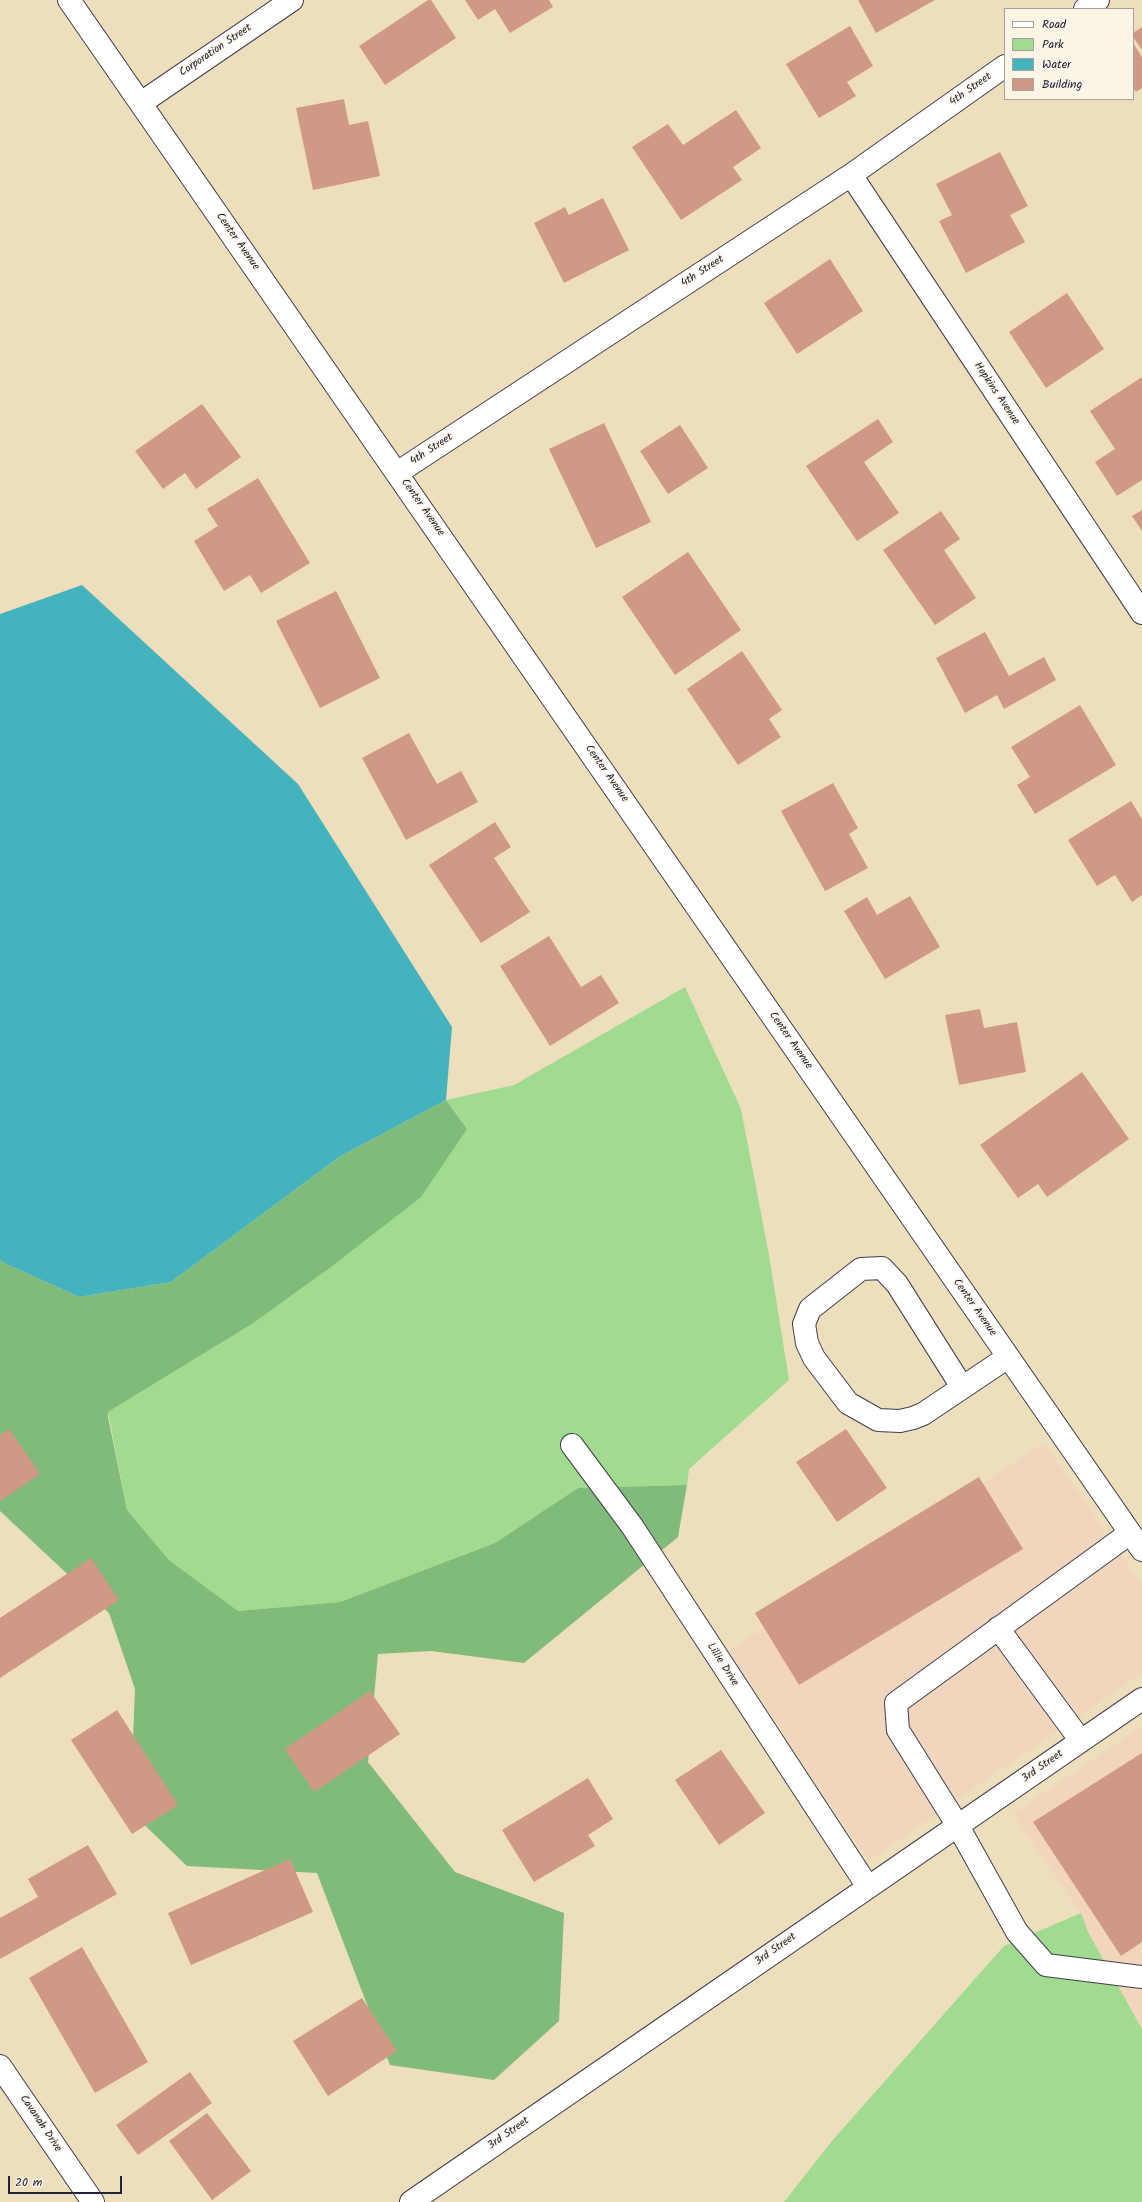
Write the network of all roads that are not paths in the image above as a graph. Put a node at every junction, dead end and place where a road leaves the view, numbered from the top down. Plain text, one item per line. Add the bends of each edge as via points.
1 (69, 0) edge
2 (292, 0) edge
3 (1098, 0) edge
4 (1086, 8) edge
5 (1004, 67) edge
6 (141, 103) junction
7 (851, 176) junction
8 (397, 473) junction
9 (1142, 613) edge
10 (1008, 1357) junction
11 (962, 1387) junction
12 (572, 1445) dead end
13 (1136, 1541) edge
14 (998, 1628) junction
15 (1142, 1699) edge
16 (1081, 1741) junction
17 (958, 1826) junction
18 (868, 1887) junction
19 (1142, 1977) edge
20 (0, 2066) edge
21 (93, 2202) edge
22 (411, 2202) edge

1 - 6 street, Center Avenue
2 - 6 street, Corporation Street
3 - 4 street
5 - 7 street, 4th Street
6 - 8 street, Center Avenue
7 - 8 street, 4th Street
7 - 9 street, Hopkins Avenue
8 - 10 street, Center Avenue
10 - 11 street
10 - 13 street, Center Avenue
11 - 11 street via 913,1418 900,1421 878,1420 848,1403 814,1358 807,1342 804,1324 810,1309 861,1269 882,1268 897,1284
12 - 18 street, Lillie Drive via 632,1526
13 - 14 street
14 - 16 street
14 - 17 street via 896,1702 898,1730
15 - 16 street, 3rd Street
16 - 17 street, 3rd Street
17 - 18 street, 3rd Street
17 - 19 street via 1017,1932 1046,1965
18 - 22 street, 3rd Street
20 - 21 street, Cavanah Drive

